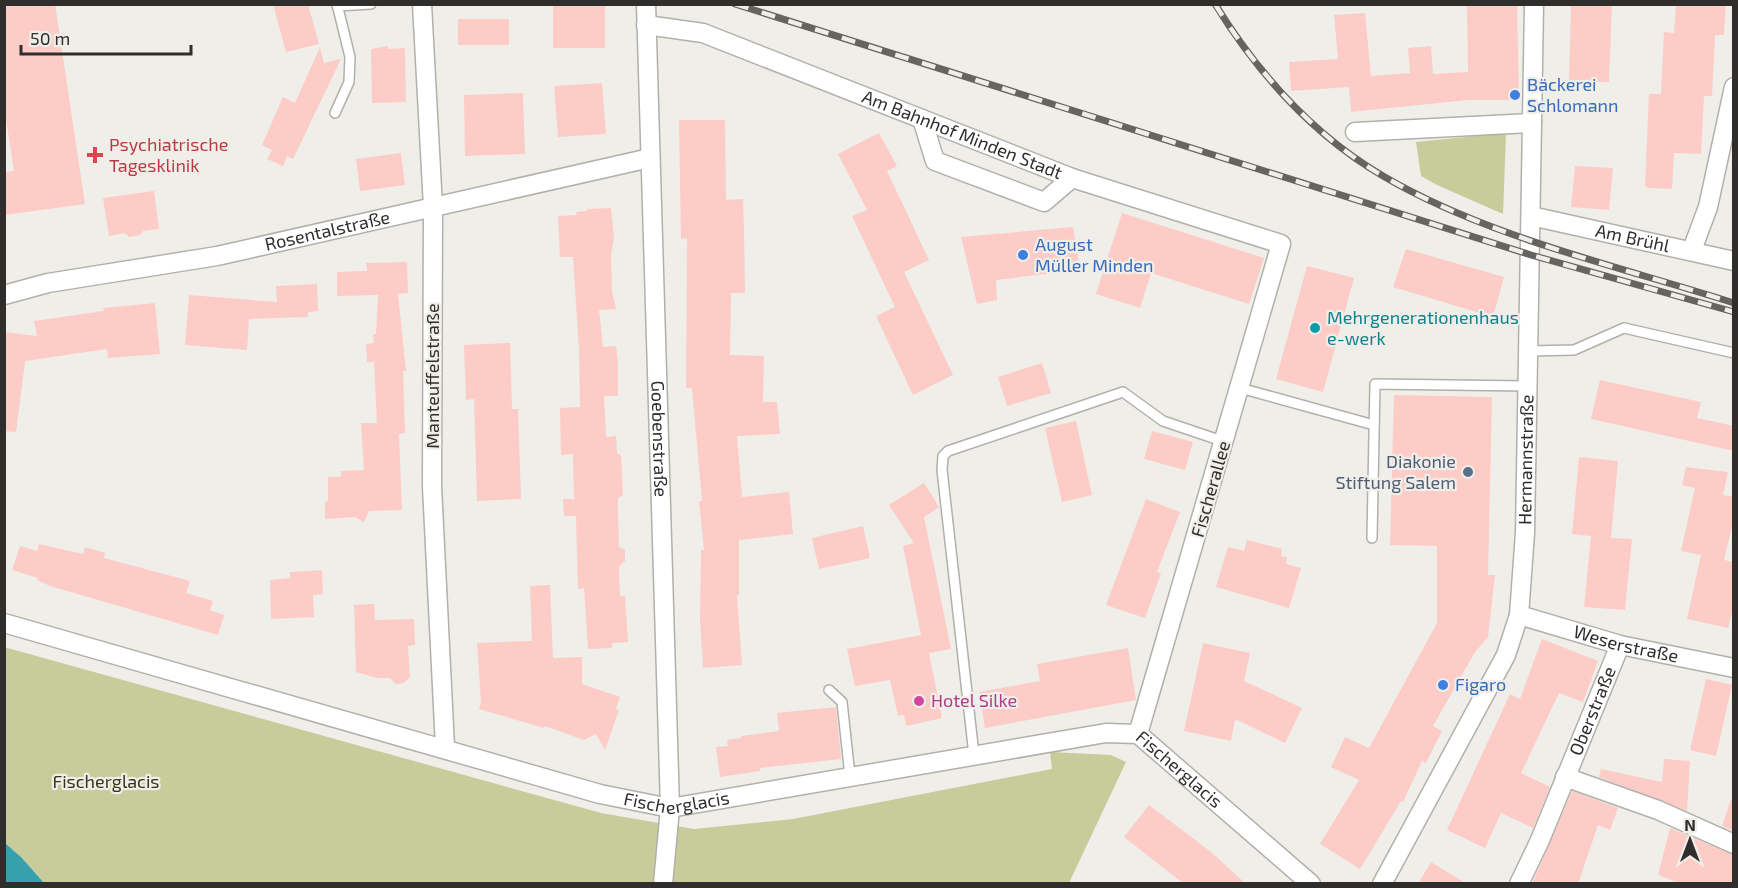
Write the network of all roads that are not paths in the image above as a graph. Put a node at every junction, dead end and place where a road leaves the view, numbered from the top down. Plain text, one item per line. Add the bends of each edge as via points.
1 (371, 4) edge
2 (422, 4) edge
3 (646, 4) edge
4 (1534, 4) edge
5 (337, 5) edge
6 (646, 25) junction
7 (1734, 87) edge
8 (335, 113) dead end
9 (922, 119) junction
10 (1532, 123) junction
11 (1355, 132) dead end
12 (650, 158) junction
13 (1072, 178) junction
14 (433, 207) junction
15 (1531, 216) junction
16 (1281, 244) joint
17 (1692, 250) junction
18 (1734, 261) edge
19 (4, 295) edge
20 (1530, 351) junction
21 (1734, 353) edge
22 (1529, 386) junction
23 (1240, 388) junction
24 (1374, 425) junction
25 (1225, 442) junction
26 (1372, 538) dead end
27 (1519, 615) junction
28 (4, 623) edge
29 (1620, 645) junction
30 (1734, 668) edge
31 (829, 690) dead end
32 (1138, 734) junction
33 (445, 747) junction
34 (974, 755) junction
35 (850, 776) junction
36 (1565, 777) junction
37 (670, 808) junction
38 (1734, 844) edge
39 (662, 880) edge
40 (1311, 884) edge
41 (1382, 884) edge
42 (1519, 884) edge

1 - 5 lane
2 - 14 street, Manteuffelstraße
3 - 6 street, Goebenstraße
4 - 10 street, Hermannstraße
5 - 8 lane via 350,57 349,82
6 - 9 street, Am Bahnhof Minden Stadt via 703,33
6 - 12 street, Goebenstraße
7 - 17 street via 1708,207
9 - 13 street, Am Bahnhof Minden Stadt
9 - 13 street via 934,160 1044,202
10 - 11 street
10 - 15 street, Hermannstraße
12 - 14 street, Rosentalstraße
12 - 37 street, Goebenstraße
13 - 16 street, Am Bahnhof Minden Stadt
14 - 19 street, Rosentalstraße via 217,256 48,283
14 - 33 street, Manteuffelstraße via 432,486
15 - 17 street, Am Brühl
15 - 20 street, Hermannstraße
16 - 23 street, Fischerallee
17 - 18 street, Am Brühl
20 - 21 lane via 1574,350 1624,327
20 - 22 street, Hermannstraße
22 - 24 lane via 1375,384
22 - 27 street, Hermannstraße
23 - 24 lane
23 - 25 street, Fischerallee
24 - 26 lane
25 - 32 street, Fischerallee
25 - 34 lane via 1163,421 1123,392 948,451 943,456
27 - 29 street, Weserstraße
27 - 41 street, Hermannstraße via 1506,655
28 - 33 street, Fischerglacis
29 - 30 street, Weserstraße
29 - 36 street, Oberstraße
31 - 35 lane via 842,702
32 - 34 street, Fischerglacis via 1106,733
32 - 40 street, Fischerglacis
33 - 37 street, Fischerglacis via 600,794
34 - 35 street, Fischerglacis
35 - 37 street, Fischerglacis
36 - 38 street, Oberstraße via 1658,810
36 - 42 street, Oberstraße
37 - 39 street, Goebenstraße

